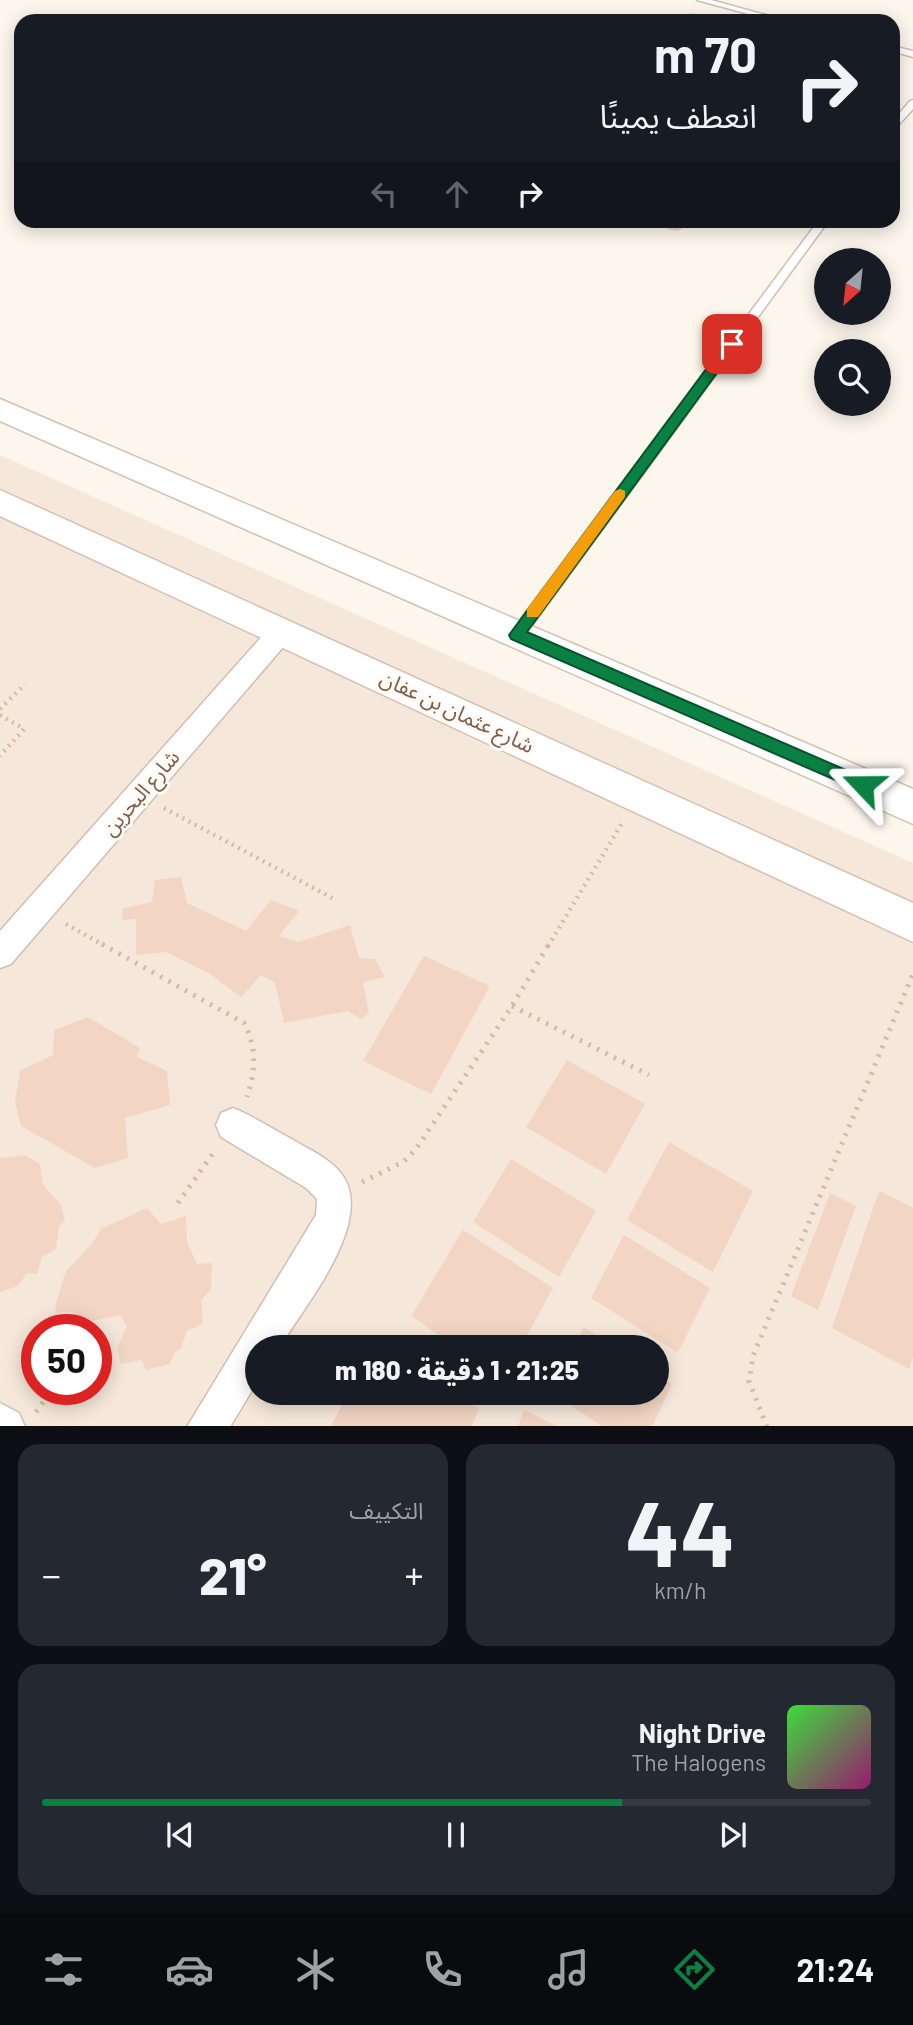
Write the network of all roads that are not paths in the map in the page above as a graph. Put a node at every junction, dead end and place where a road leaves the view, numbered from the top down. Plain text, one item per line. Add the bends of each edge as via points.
1 (701, 0) edge
2 (756, 14) edge
3 (913, 103) edge
4 (900, 120) edge
5 (818, 228) edge
6 (0, 410) edge
7 (0, 502) edge
8 (282, 631) junction
9 (517, 635) junction
10 (913, 807) edge
11 (913, 923) edge
12 (0, 954) edge
13 (233, 1125) road end
14 (0, 1423) edge
15 (5, 1426) edge
16 (207, 1426) edge

1 - 2 lane
3 - 4 lane
5 - 9 lane
6 - 9 main road
7 - 8 main road, شارع عثمان بن عفان
8 - 11 main road, شارع عثمان بن عفان
8 - 12 street, شارع البحرين
9 - 10 main road
13 - 16 street via 325,1177 335,1204 328,1233
14 - 15 street

